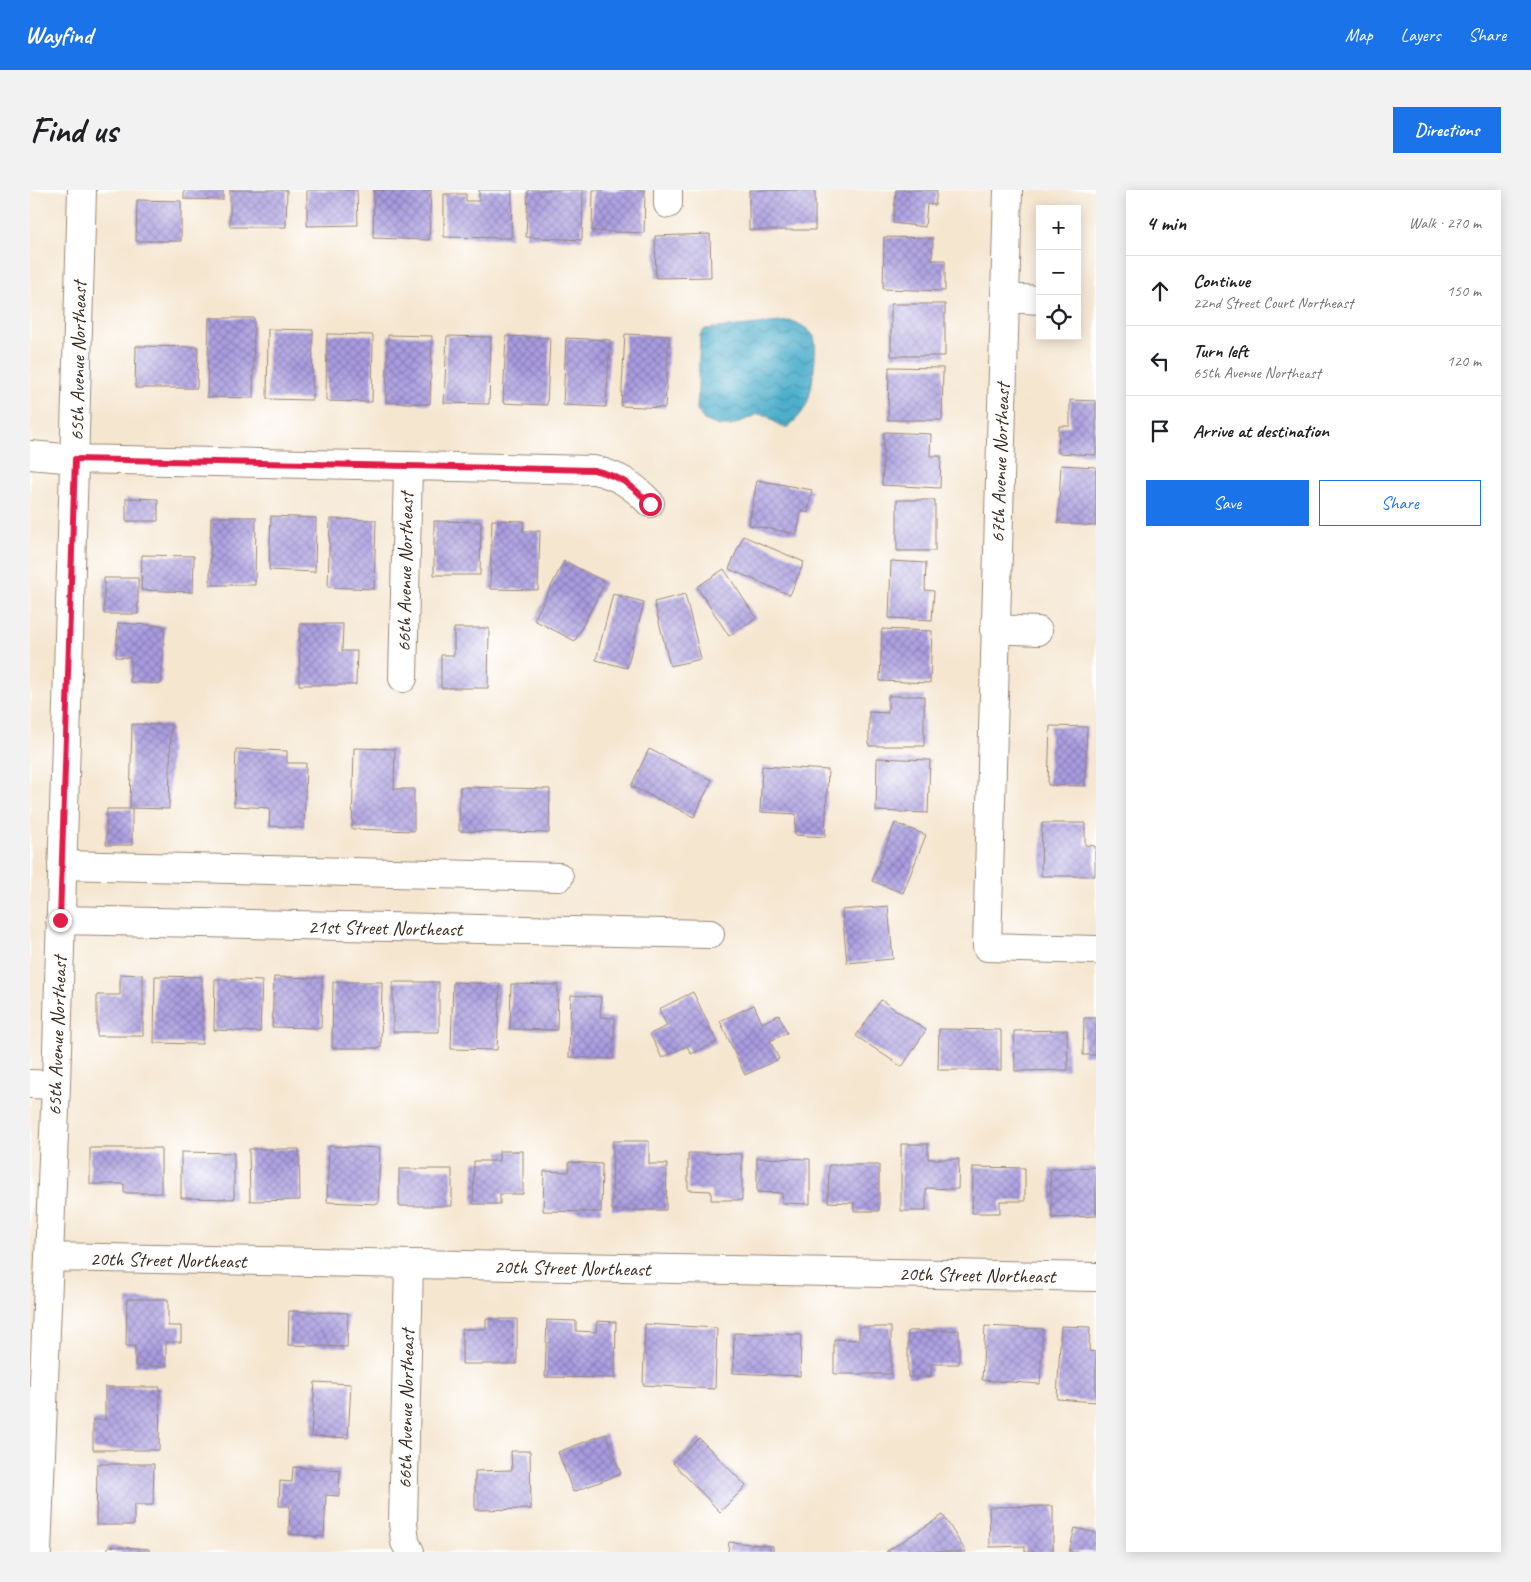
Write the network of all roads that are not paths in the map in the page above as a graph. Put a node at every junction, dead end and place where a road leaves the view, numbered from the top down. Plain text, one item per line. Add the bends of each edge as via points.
1 (82, 190) edge
2 (1008, 190) edge
3 (1005, 298) junction
4 (1036, 300) edge
5 (30, 455) edge
6 (75, 459) junction
7 (408, 467) junction
8 (650, 504) dead end
9 (994, 629) junction
10 (1038, 631) dead end
11 (403, 678) dead end
12 (62, 865) junction
13 (559, 877) dead end
14 (60, 920) junction
15 (710, 934) dead end
16 (1096, 950) edge
17 (43, 1085) edge
18 (49, 1257) junction
19 (409, 1265) junction
20 (1096, 1277) edge
21 (37, 1552) edge
22 (410, 1552) edge

1 - 6 street, 65th Avenue Northeast
2 - 3 street, 67th Avenue Northeast
3 - 4 street
3 - 9 street, 67th Avenue Northeast
5 - 6 street
6 - 7 street
6 - 12 street, 65th Avenue Northeast
7 - 8 street via 594,470 616,475 633,486
7 - 11 street, 66th Avenue Northeast
9 - 10 street
9 - 16 street, 67th Avenue Northeast via 986,946
12 - 13 street
12 - 14 street, 65th Avenue Northeast
14 - 15 street, 21st Street Northeast
14 - 17 street, 65th Avenue Northeast
17 - 18 street, 65th Avenue Northeast
18 - 19 street, 20th Street Northeast
18 - 21 street, 65th Avenue Northeast
19 - 20 street, 20th Street Northeast
19 - 22 street, 66th Avenue Northeast via 403,1522 405,1542

